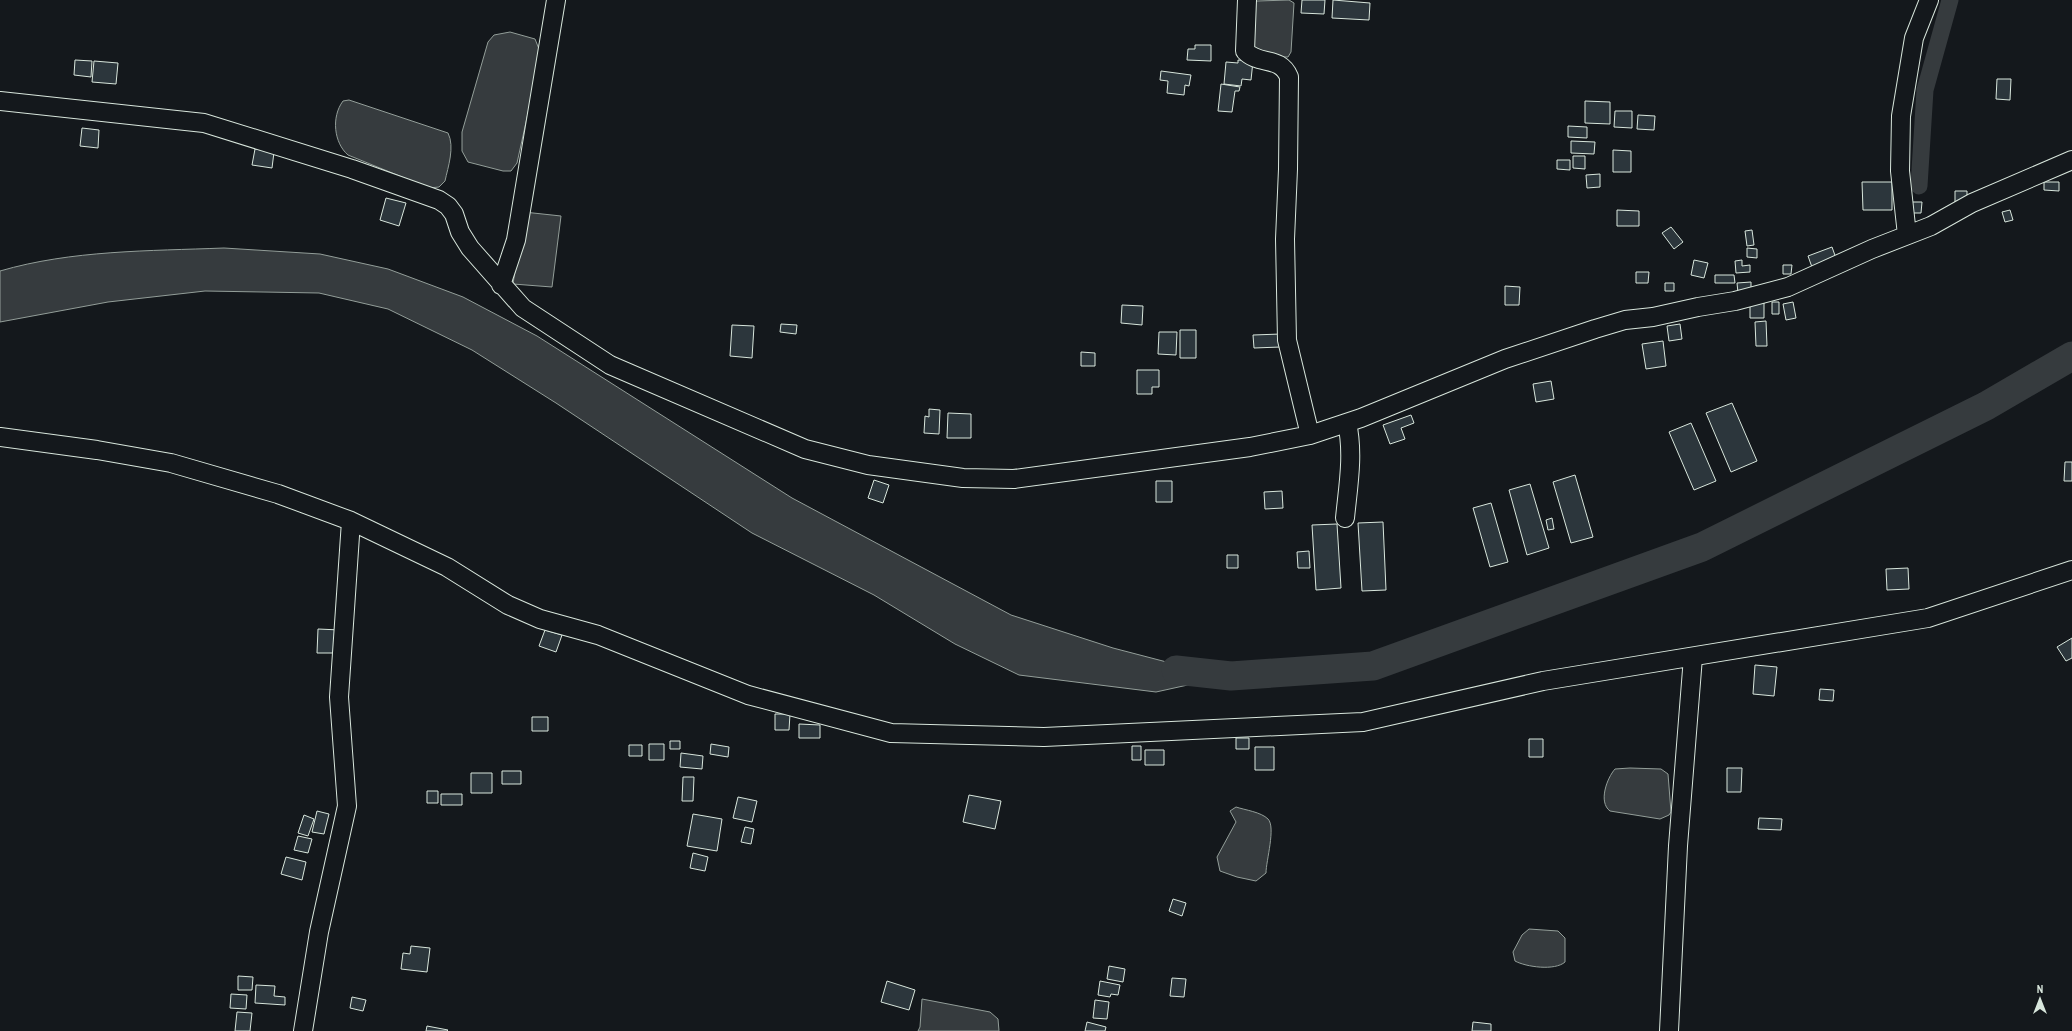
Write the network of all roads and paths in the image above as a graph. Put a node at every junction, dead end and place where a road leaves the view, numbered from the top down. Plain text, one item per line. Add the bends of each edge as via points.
1 (556, 0) edge
2 (1247, 0) edge
3 (1929, 0) edge
4 (0, 101) edge
5 (2072, 160) edge
6 (1907, 235) junction
7 (501, 285) junction
8 (1347, 423) junction
9 (1310, 435) junction
10 (0, 437) edge
11 (1345, 518) dead end
12 (351, 521) junction
13 (2072, 570) edge
14 (1693, 657) junction
15 (303, 1031) edge
16 (1669, 1031) edge

1 - 7 street via 516,240
2 - 9 street via 1245,51 1250,56 1279,64 1285,68 1289,77 1285,239 1287,340
3 - 6 street via 1914,38 1901,116 1900,171
4 - 7 street via 204,123 352,168 439,200 448,206 454,214 464,240
5 - 6 street via 1972,203 1931,226
6 - 8 street via 1788,288 1735,301 1625,320 1595,329 1505,359
7 - 9 street via 522,308 610,365 805,449 868,465 963,478 1014,479 1250,447
8 - 9 street
8 - 11 street via 1350,438 1350,473
10 - 12 street via 171,463 278,494
12 - 14 street via 447,567 508,605 540,619 598,636 748,694 891,733 1044,737 1362,722 1543,681
12 - 15 street via 339,697 347,806 319,932
13 - 14 street via 1928,618
14 - 16 street via 1678,846

